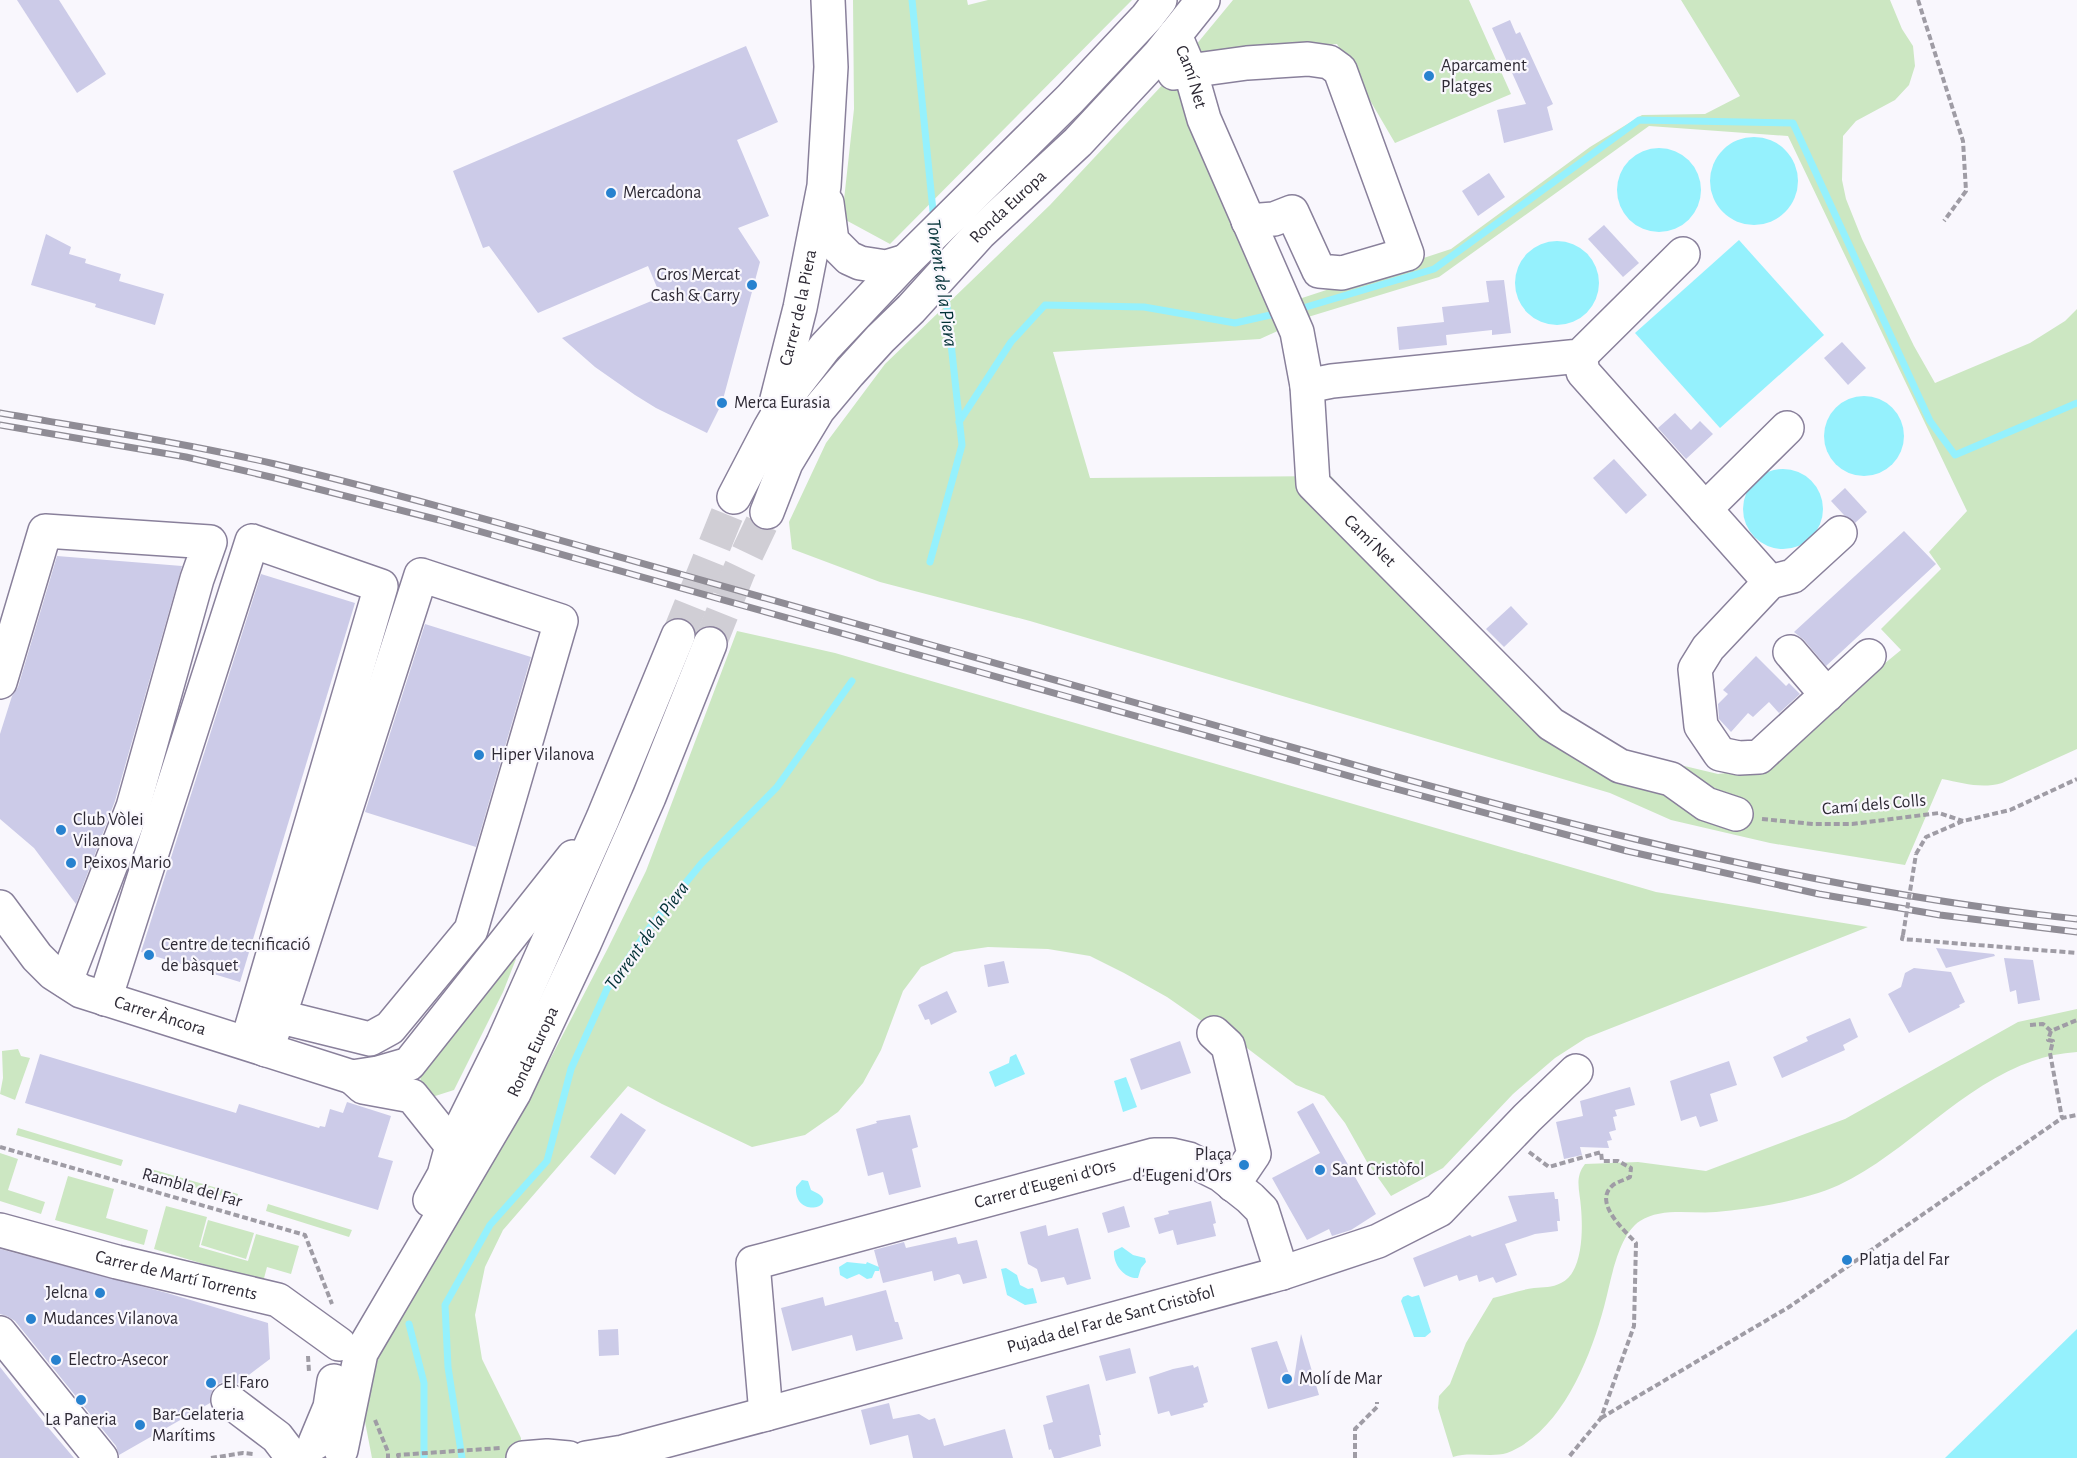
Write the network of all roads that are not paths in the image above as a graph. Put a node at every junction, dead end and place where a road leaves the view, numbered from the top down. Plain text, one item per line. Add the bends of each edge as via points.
1 (828, 0) edge
2 (1160, 0) edge
3 (1203, 0) edge
4 (1175, 58) junction
5 (825, 186) junction
6 (1248, 221) junction
7 (1683, 254) dead end
8 (909, 259) junction
9 (1580, 356) junction
10 (1307, 386) junction
11 (770, 428) junction
12 (1787, 428) dead end
13 (734, 497) tunnel mouth
14 (1705, 510) junction
15 (766, 512) tunnel mouth
16 (1840, 533) dead end
17 (1770, 582) junction
18 (678, 636) tunnel mouth
19 (710, 644) tunnel mouth
20 (1790, 652) dead end
21 (1869, 656) dead end
22 (0, 682) edge
23 (1827, 695) junction
24 (1736, 814) road end
25 (603, 818) junction
26 (0, 908) edge
27 (66, 981) junction
28 (105, 999) junction
29 (277, 1016) junction
30 (1214, 1033) dead end
31 (256, 1046) junction
32 (1576, 1071) dead end
33 (411, 1080) junction
34 (452, 1146) junction
35 (1233, 1185) junction
36 (0, 1230) edge
37 (1282, 1273) junction
38 (0, 1333) edge
39 (339, 1344) junction
40 (228, 1401) dead end
41 (766, 1414) junction
42 (318, 1453) edge
43 (101, 1458) edge
44 (586, 1458) edge

1 - 5 street, Carrer de la Piera via 831,67
2 - 8 street, Ronda Europa via 1070,99
3 - 4 street, Ronda Europa
4 - 6 street, Camí Net
4 - 6 street via 1247,63 1308,59 1329,62 1340,70 1407,254 1342,273 1319,271 1292,212 1274,219
4 - 15 street, Ronda Europa via 980,233 880,339 818,410 786,463
5 - 8 street, Carrer de la Piera via 832,241 849,258 886,267
5 - 11 street, Carrer de la Piera
6 - 10 street, Camí Net via 1297,332
7 - 9 street
8 - 11 street, Ronda Europa via 825,347 794,387
9 - 10 street
9 - 14 street via 1582,372
10 - 24 street, Camí Net via 1313,484 1551,724 1620,766 1671,779 1706,804
11 - 13 street, Ronda Europa
12 - 14 street
14 - 17 street
16 - 17 street via 1794,576
17 - 23 street via 1708,648 1695,669 1701,726 1720,754 1759,757
18 - 25 street, Ronda Europa
19 - 42 street, Ronda Europa via 650,797 514,1093 361,1353
20 - 23 street
21 - 23 street
22 - 27 street via 45,531 210,542 134,807
25 - 33 street
25 - 34 street, Ronda Europa via 503,1043
26 - 27 street, Carrer Àncora via 37,957
27 - 28 street, Carrer Àncora
28 - 31 street, Carrer Àncora
28 - 31 street via 252,541 381,586 310,823
29 - 29 street via 370,1039 390,1028 471,930 561,621 421,575
29 - 31 street
30 - 35 street via 1228,1046 1254,1154
31 - 33 street, Carrer Àncora via 352,1077 378,1073
32 - 37 street, Pujada del Far de Sant Cristòfol via 1439,1210 1378,1241
33 - 34 street
34 - 39 street, Ronda Europa via 444,1175 418,1224
35 - 37 street, Carrer d'Eugeni d'Ors via 1262,1210
35 - 41 street, Carrer d'Eugeni d'Ors via 1221,1174 1189,1159 1154,1155 753,1263
36 - 39 street, Carrer de Martí Torrents via 278,1300
37 - 41 street, Pujada del Far de Sant Cristòfol
38 - 43 street
39 - 42 street, Ronda Europa via 330,1407
40 - 42 street via 277,1437
41 - 44 street, Pujada del Far de Sant Cristòfol

